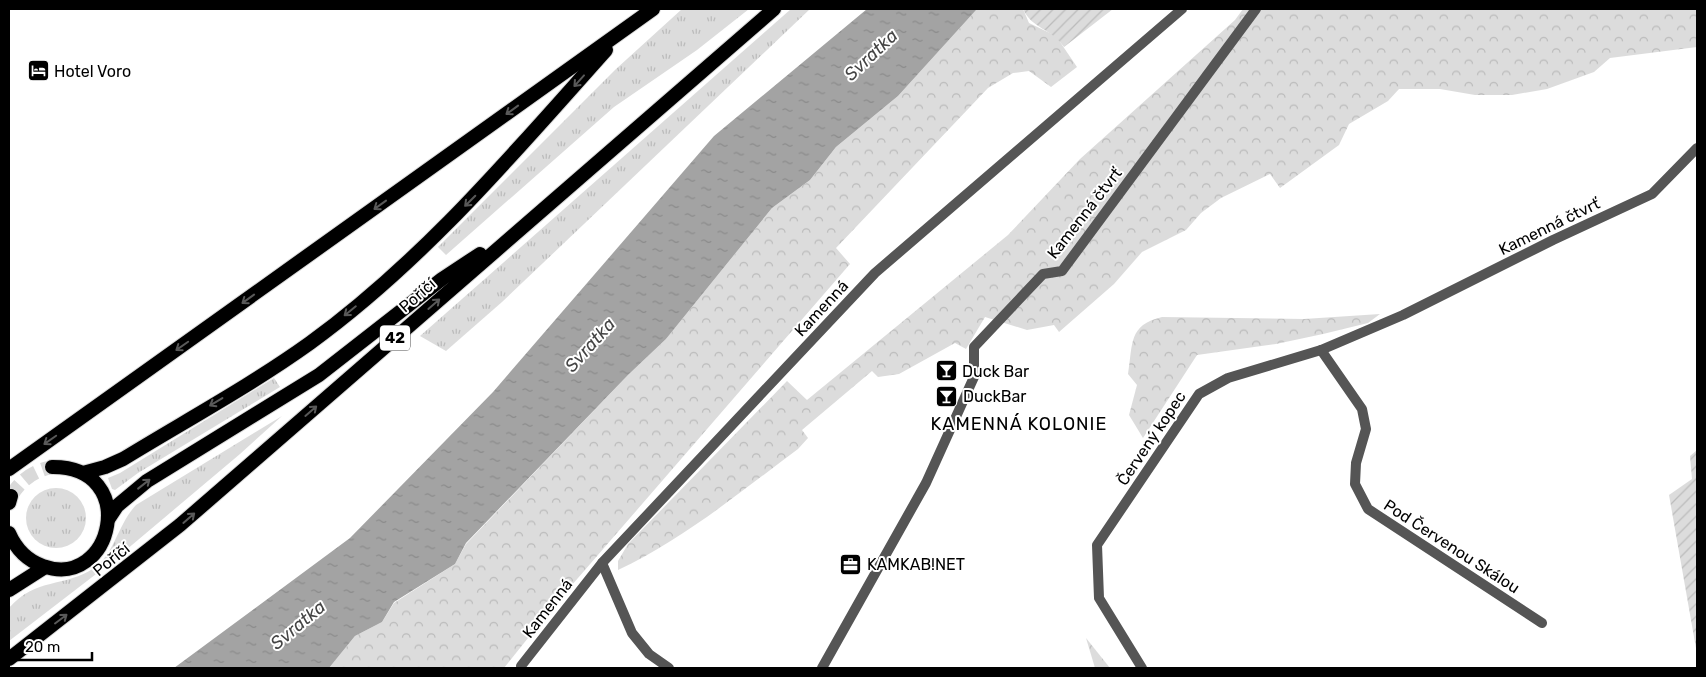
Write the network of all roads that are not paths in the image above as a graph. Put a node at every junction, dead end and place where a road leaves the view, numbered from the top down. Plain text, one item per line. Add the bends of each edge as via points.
1 (653, 9) edge
2 (774, 9) edge
3 (1182, 9) edge
4 (1256, 9) edge
5 (623, 31) junction
6 (1697, 148) edge
7 (523, 225) junction
8 (1403, 315) joint
9 (1321, 350) junction
10 (52, 467) tunnel mouth
11 (9, 469) edge
12 (83, 473) junction
13 (109, 518) junction
14 (9, 533) edge
15 (602, 563) junction
16 (46, 567) junction
17 (9, 590) edge
18 (1542, 623) dead end
19 (9, 659) edge
20 (521, 666) dead end
21 (669, 668) edge
22 (822, 668) edge
23 (1142, 668) edge

1 - 5 highway
2 - 7 highway, Poříčí / 42
3 - 15 street, Kamenná via 875,272
4 - 22 street, Kamenná čtvrť via 1062,271 1043,274 974,347 974,377 926,483
5 -> 11 highway
5 -> 12 highway via 477,194 415,256 354,308 267,372 123,459
6 - 8 street, Kamenná čtvrť via 1652,194
13 -> 7 highway, 42 via 117,506 147,481 319,375 442,279
19 -> 7 highway, Poříčí / 42 via 180,526
8 - 9 street, Červený kopec
9 - 18 street, Pod Červenou Skálou via 1362,409 1366,429 1356,463 1355,484 1368,509
9 - 23 street, Červený kopec via 1228,378 1199,394 1097,545 1099,598
10 - 12 highway via 66,467
12 - 13 highway via 100,489
13 - 16 highway via 105,538 92,556 68,568
14 - 16 highway via 19,551
15 - 20 street, Kamenná
15 - 21 street via 632,633 649,654
16 - 17 highway

